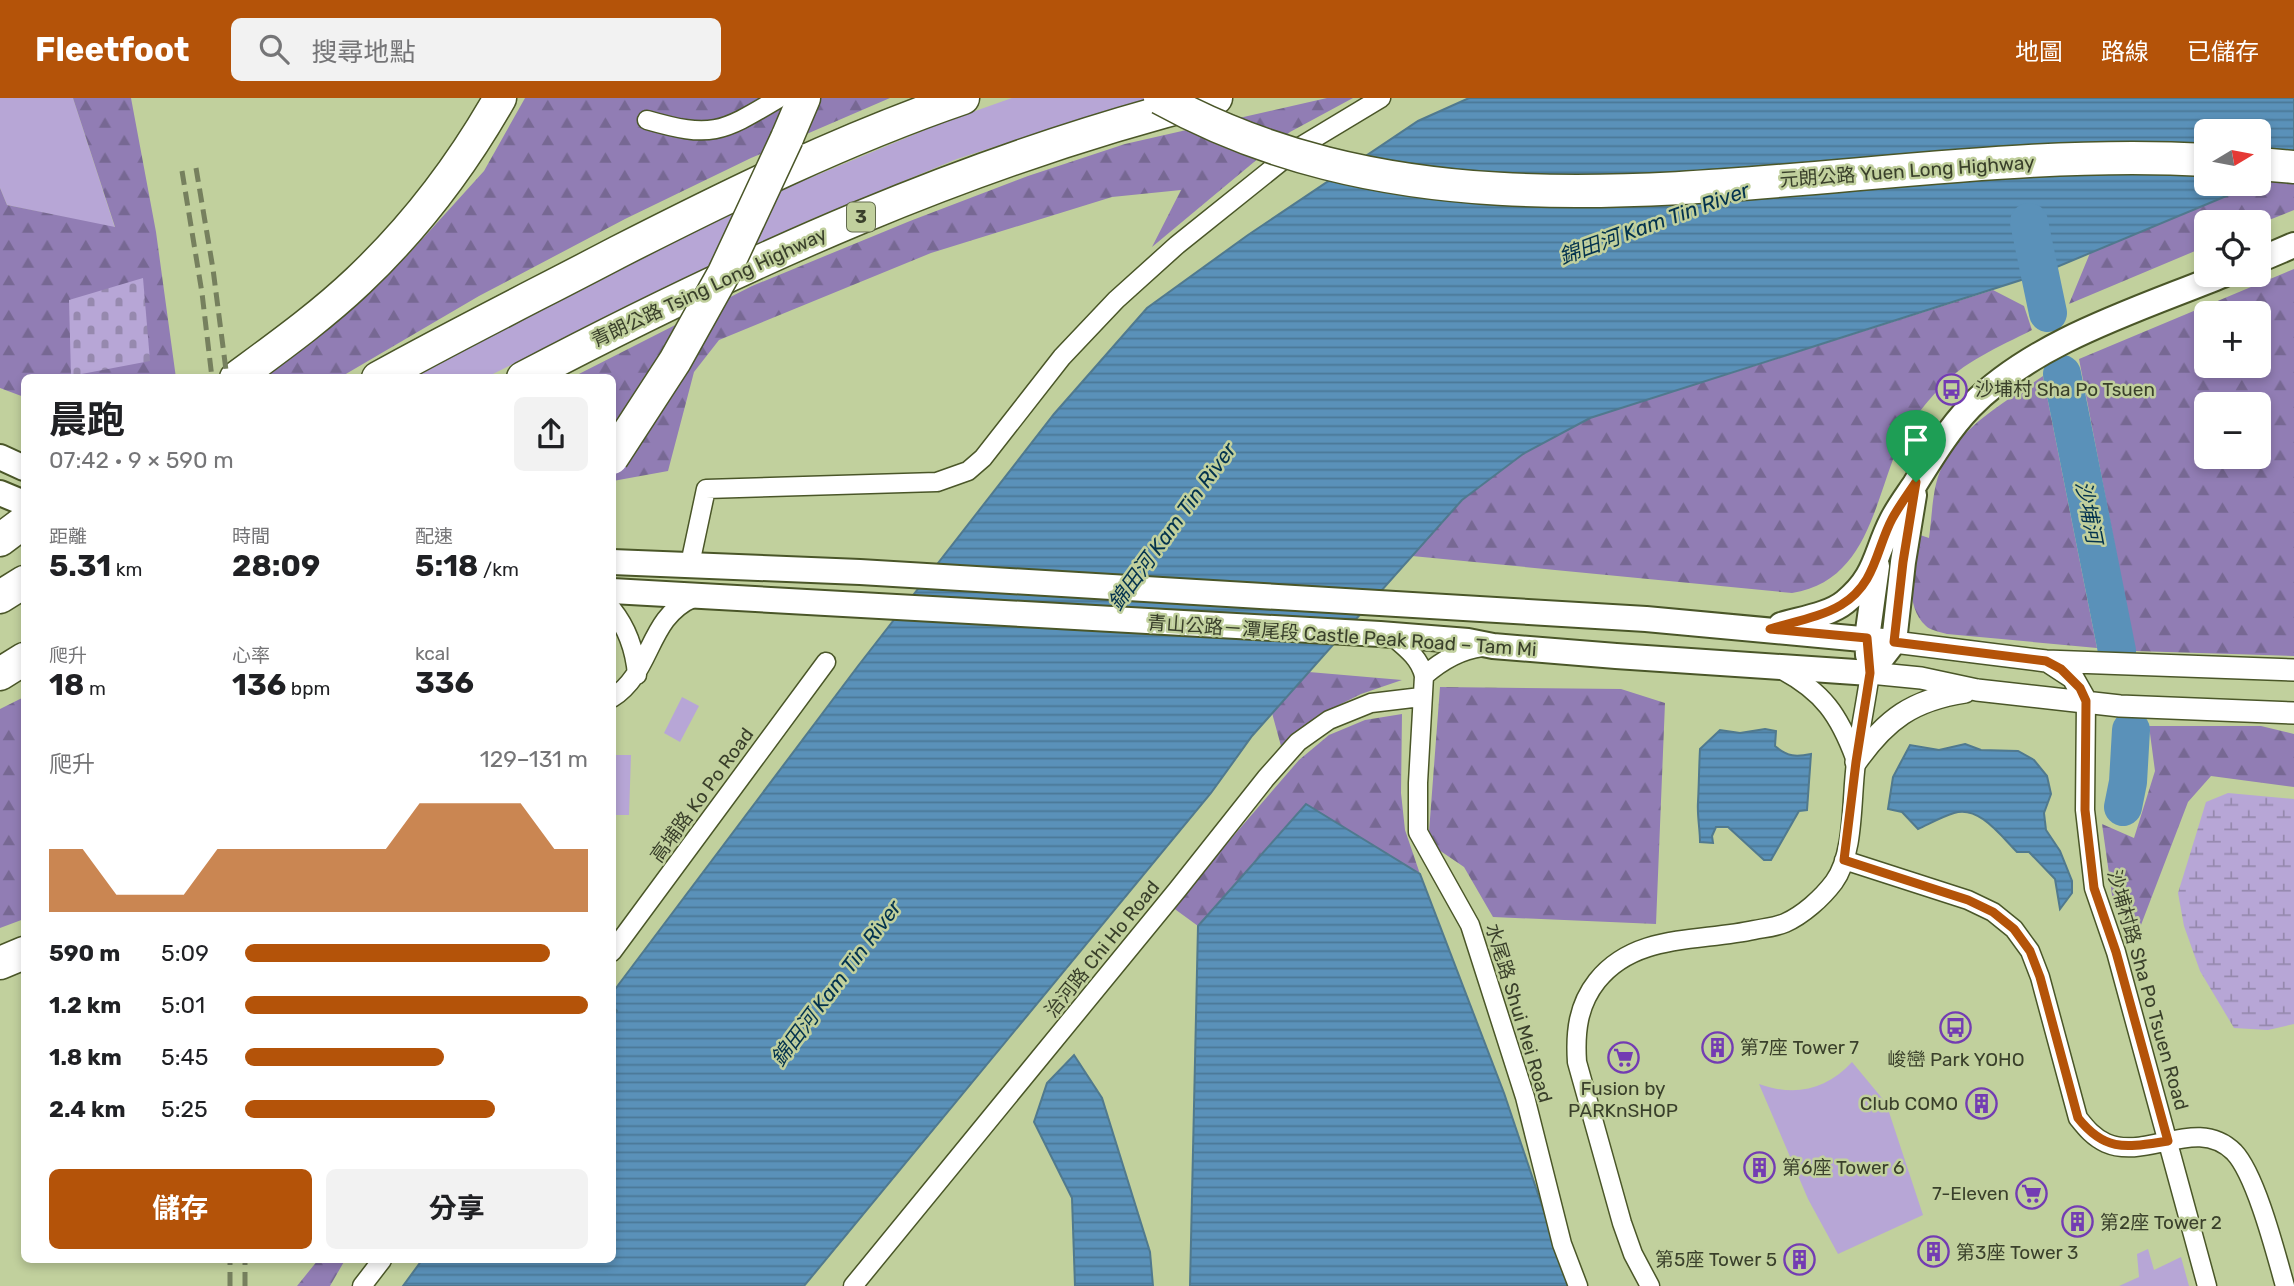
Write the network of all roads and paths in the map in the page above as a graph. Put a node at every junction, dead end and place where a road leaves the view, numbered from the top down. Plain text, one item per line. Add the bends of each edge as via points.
1 (500, 98) edge
2 (779, 98) edge
3 (804, 98) edge
4 (963, 98) edge
5 (1160, 98) edge
6 (1216, 98) edge
7 (1381, 98) edge
8 (1368, 103) edge
9 (647, 120) dead end
10 (2194, 160) edge
11 (2272, 165) edge
12 (2294, 167) edge
13 (2294, 245) edge
14 (2271, 255) edge
15 (2194, 287) edge
16 (241, 374) edge
17 (385, 374) edge
18 (531, 374) edge
19 (616, 452) edge
20 (0, 457) edge
21 (21, 467) edge
22 (1916, 482) junction
23 (0, 493) edge
24 (21, 502) edge
25 (21, 524) edge
26 (0, 540) edge
27 (1878, 561) junction
28 (616, 562) edge
29 (690, 565) junction
30 (21, 584) edge
31 (616, 592) edge
32 (0, 597) edge
33 (692, 598) junction
34 (616, 615) edge
35 (1770, 629) junction
36 (1386, 635) junction
37 (1867, 638) junction
38 (1894, 642) junction
39 (1493, 646) junction
40 (21, 661) edge
41 (2046, 661) junction
42 (826, 663) dead end
43 (1780, 668) junction
44 (2294, 670) edge
45 (1870, 673) junction
46 (0, 674) edge
47 (637, 675) junction
48 (1424, 676) junction
49 (1977, 690) junction
50 (616, 694) edge
51 (1421, 697) junction
52 (2086, 701) junction
53 (2294, 713) edge
54 (1856, 762) junction
55 (1844, 860) junction
56 (616, 947) edge
57 (21, 954) edge
58 (0, 963) edge
59 (2168, 1141) junction
60 (380, 1263) edge
61 (362, 1286) edge
62 (853, 1286) edge
63 (1578, 1286) edge
64 (1650, 1286) edge
65 (2207, 1286) edge
66 (2285, 1286) edge

1 - 16 highway via 433,198 396,242 317,317
2 - 9 street via 716,130 682,130
3 - 19 highway, bridge via 724,273
4 - 17 highway via 876,130 745,189
5 - 10 highway, 元朗公路 Yuen Long Highway, bridge via 1218,127 1315,160 1407,179 1514,189 1691,188 2071,159
6 - 18 highway, 青朗公路 Tsing Long Highway / 3 via 942,184 772,254
7 - 8 street
8 - 29 street via 1298,148 1150,269 1062,357 968,471 937,482 706,489
11 - 12 highway
13 - 14 main road
15 - 22 main road, 青山公路－潭尾段 Castle Peak Road – Tam Mi via 2090,330 2015,371 1971,407
20 - 21 main road
22 - 27 main road, 青山公路－潭尾段 Castle Peak Road – Tam Mi via 1892,519
22 - 38 main road, 青山公路－潭尾段 Castle Peak Road – Tam Mi
23 - 24 main road
25 - 26 highway
27 - 35 main road, 青山公路－潭尾段 Castle Peak Road – Tam Mi via 1844,604
27 - 37 main road
28 - 29 main road, 青山公路－潭尾段 Castle Peak Road – Tam Mi
29 - 35 main road, 青山公路－潭尾段 Castle Peak Road – Tam Mi
30 - 32 highway
31 - 33 main road, 青山公路－潭尾段 Castle Peak Road – Tam Mi
33 - 36 main road, 青山公路－潭尾段 Castle Peak Road – Tam Mi
33 - 47 street via 663,620
34 - 47 street via 628,633
35 - 37 main road
36 - 39 main road, 青山公路－潭尾段 Castle Peak Road – Tam Mi
36 - 48 street via 1410,652
37 - 38 main road
37 - 45 main road
38 - 41 street
38 - 45 main road
39 - 43 main road, 青山公路－潭尾段 Castle Peak Road – Tam Mi
39 - 48 street via 1455,654
40 - 46 highway
41 - 44 street
41 - 52 street via 2073,678
42 - 56 street, 高埔路 Ko Po Road
43 - 45 main road, 青山公路－潭尾段 Castle Peak Road – Tam Mi
43 - 54 street via 1824,699 1843,728
45 - 49 street
45 - 54 street
47 - 50 street
48 - 51 street, 水尾路 Shui Mei Road
49 - 52 street
49 - 54 street via 1934,697 1912,707 1887,723
51 - 62 street, 治河路 Chi Ho Road via 1371,703 1329,720 1298,742
51 - 63 street, 水尾路 Shui Mei Road via 1418,832 1470,925
52 - 53 street
52 - 59 street, 沙埔村路 Sha Po Tsuen Road via 2085,810 2094,888
54 - 55 street
55 - 59 street via 1968,900 2014,929 2030,951 2040,977 2078,1118 2106,1143 2125,1147
55 - 64 street via 1822,897 1784,924 1647,946 1605,971 1590,990 1575,1037 1577,1062 1622,1223
57 - 58 highway
59 - 65 street, 沙埔村路 Sha Po Tsuen Road
59 - 66 street via 2192,1136 2214,1139 2232,1151 2246,1169
60 - 61 street

